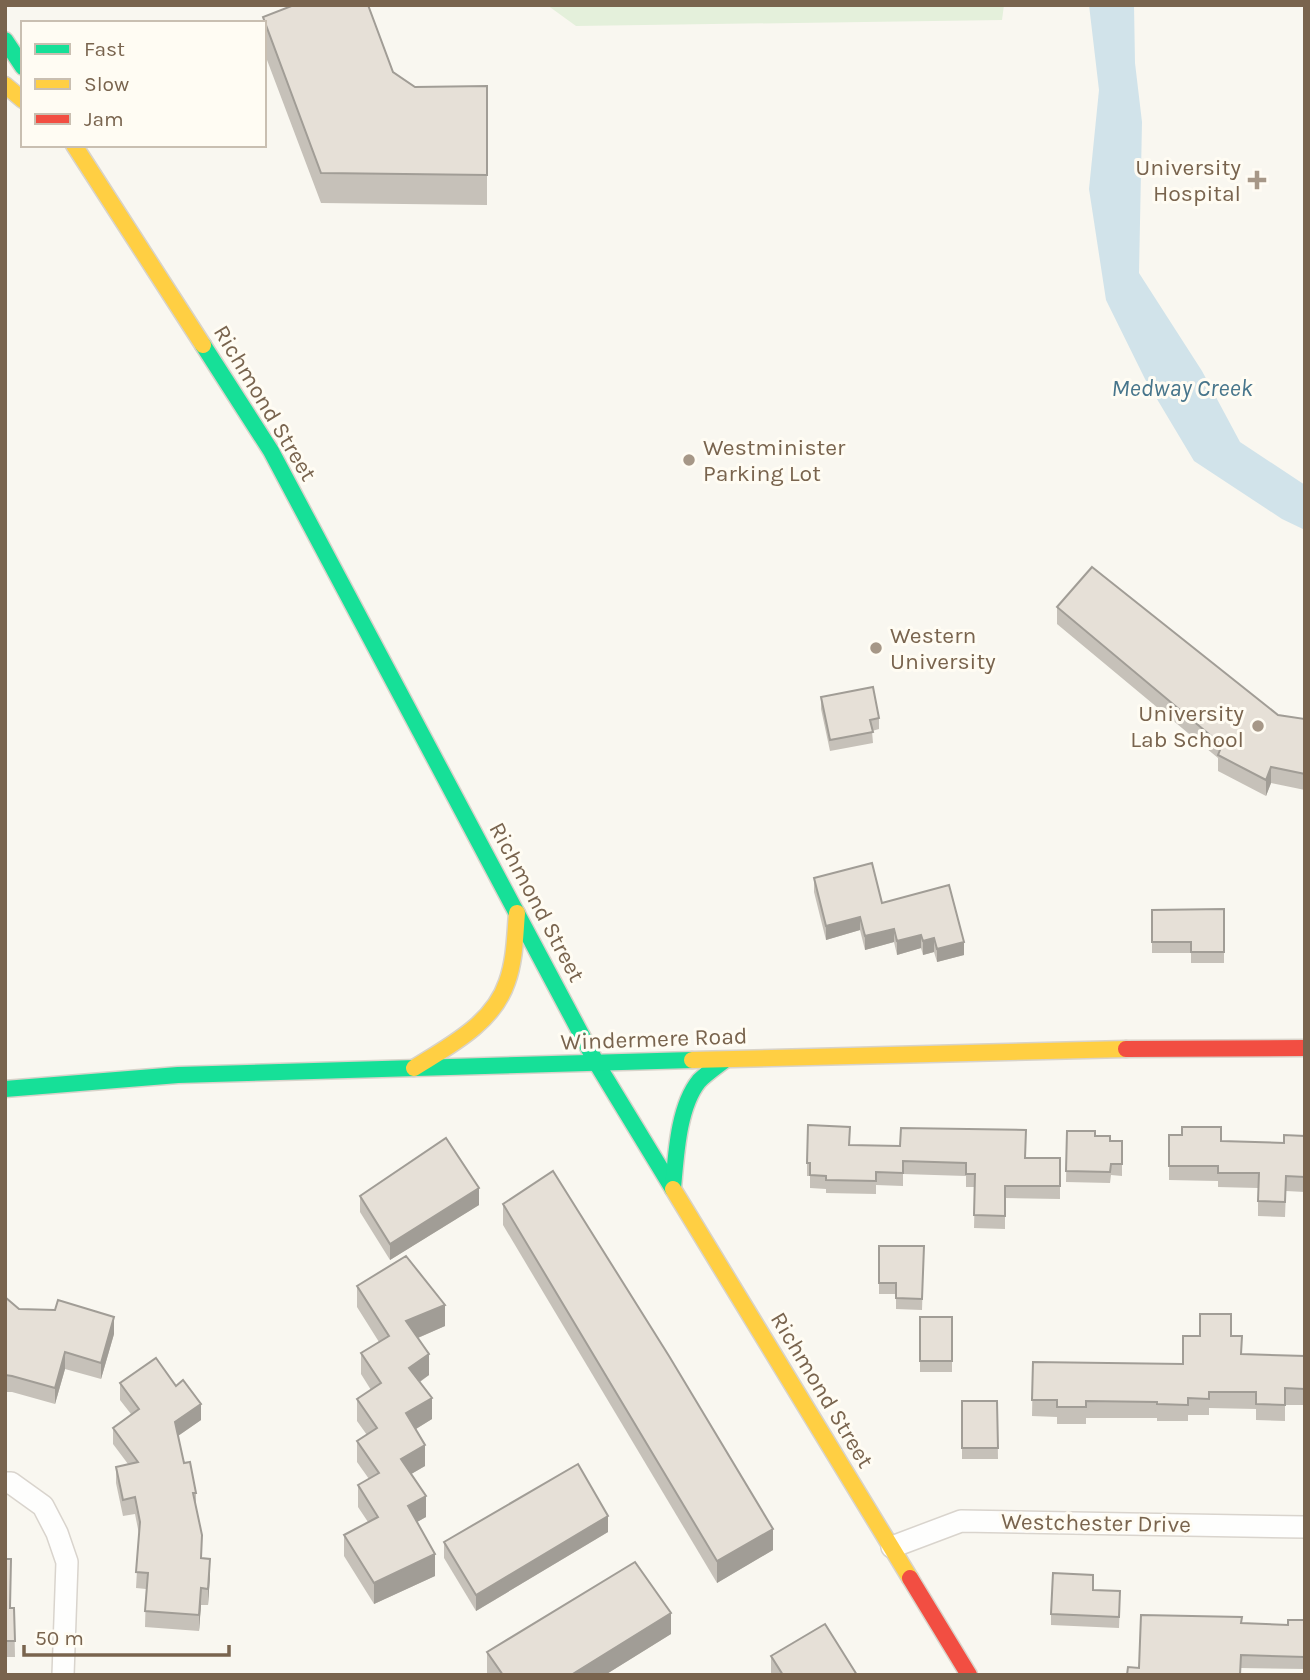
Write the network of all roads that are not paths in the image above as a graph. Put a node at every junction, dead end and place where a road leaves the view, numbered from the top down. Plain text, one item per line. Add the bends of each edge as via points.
1 (5, 40) edge
2 (21, 64) edge
3 (5, 85) edge
4 (21, 98) edge
5 (75, 147) edge
6 (517, 914) junction
7 (1305, 1048) edge
8 (725, 1060) junction
9 (597, 1064) junction
10 (412, 1069) junction
11 (5, 1089) edge
12 (673, 1188) junction
13 (5, 1483) edge
14 (1305, 1527) edge
15 (892, 1547) junction
16 (63, 1675) edge
17 (969, 1675) edge

1 - 2 main road
3 - 4 main road
5 - 6 main road, Richmond Street via 271,452
6 - 9 main road, Richmond Street
6 - 10 main road via 513,955 500,998 466,1034
7 - 8 main road, Windermere Road
8 - 9 main road, Windermere Road
8 - 12 main road via 691,1095 677,1145
9 - 10 main road, Windermere Road
9 - 12 main road, Richmond Street
10 - 11 main road, Windermere Road via 178,1075
12 - 15 main road, Richmond Street
13 - 16 street via 43,1506 67,1562
14 - 15 street, Westchester Drive via 961,1521
15 - 17 main road, Richmond Street

